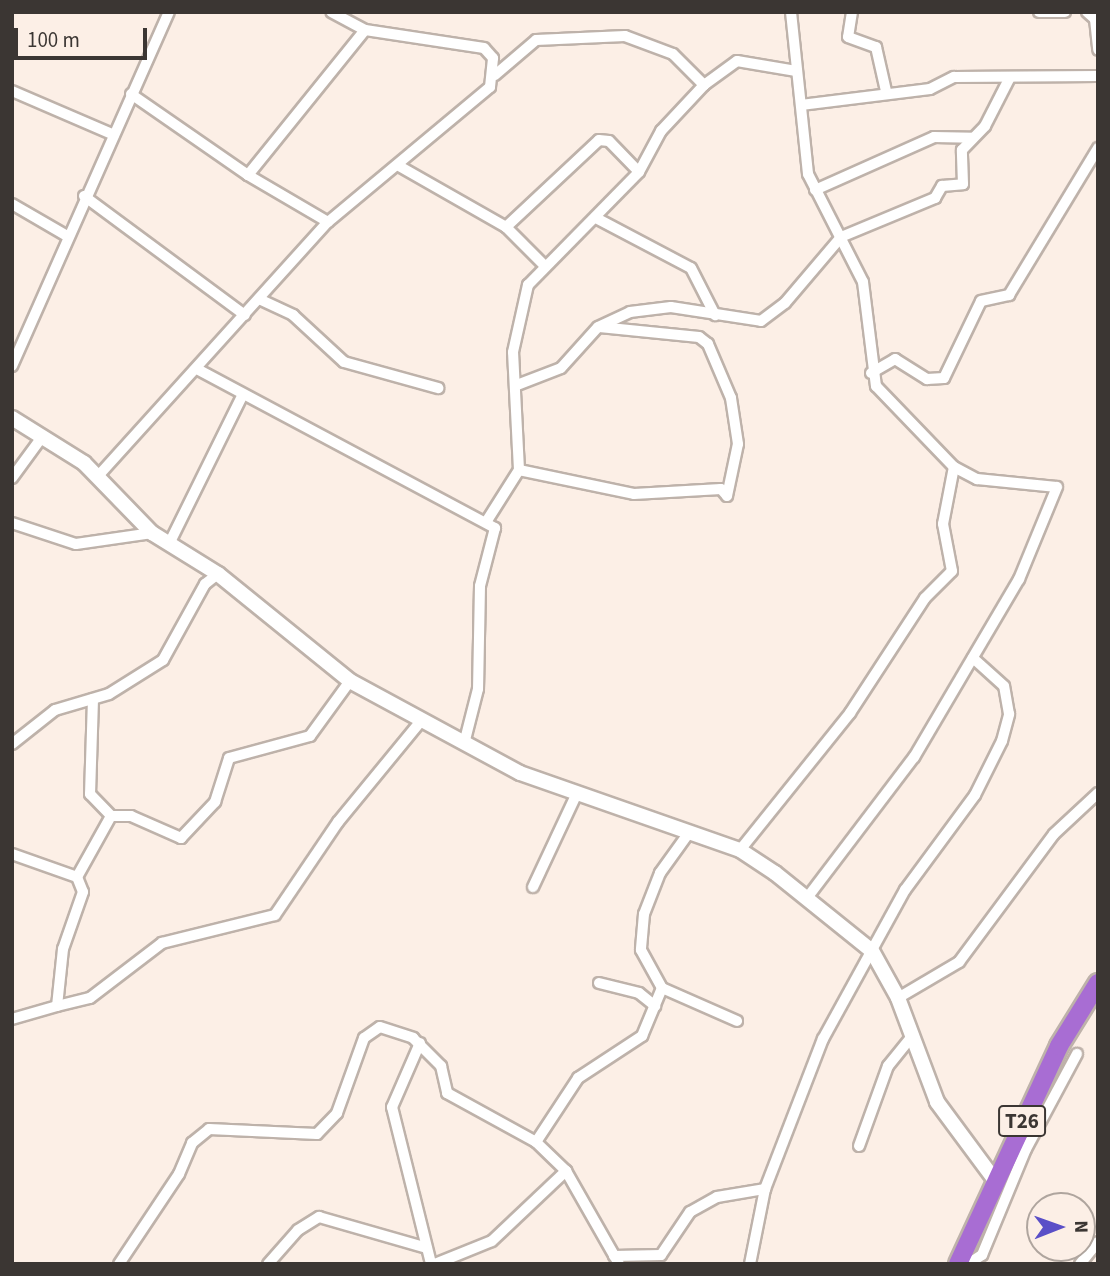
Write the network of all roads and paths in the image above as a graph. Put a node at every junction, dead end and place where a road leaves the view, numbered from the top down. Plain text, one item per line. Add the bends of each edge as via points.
1 (169, 12) edge
2 (791, 12) edge
3 (852, 12) edge
4 (1039, 12) edge
5 (1065, 12) edge
6 (1087, 12) edge
7 (336, 14) edge
8 (365, 30) junction
9 (1098, 50) edge
10 (796, 71) junction
11 (495, 75) junction
12 (1098, 76) edge
13 (1009, 79) junction
14 (704, 85) junction
15 (12, 91) edge
16 (886, 91) junction
17 (131, 94) junction
18 (801, 105) junction
19 (114, 135) junction
20 (973, 138) junction
21 (1098, 148) edge
22 (399, 166) junction
23 (639, 172) junction
24 (248, 175) junction
25 (815, 190) junction
26 (84, 196) junction
27 (12, 204) edge
28 (596, 218) junction
29 (328, 222) junction
30 (506, 227) junction
31 (67, 236) junction
32 (841, 237) junction
33 (544, 265) junction
34 (259, 299) junction
35 (245, 315) junction
36 (715, 315) junction
37 (598, 327) junction
38 (12, 366) edge
39 (197, 369) junction
40 (871, 373) junction
41 (517, 385) junction
42 (438, 388) dead end
43 (242, 396) junction
44 (12, 418) edge
45 (42, 437) junction
46 (954, 467) junction
47 (519, 470) junction
48 (99, 475) junction
49 (12, 478) edge
50 (488, 519) junction
51 (12, 523) edge
52 (152, 533) junction
53 (169, 544) junction
54 (218, 574) junction
55 (973, 658) junction
56 (351, 681) junction
57 (93, 699) junction
58 (421, 721) junction
59 (465, 740) junction
60 (12, 744) edge
61 (577, 793) junction
62 (1098, 793) edge
63 (111, 816) junction
64 (688, 834) junction
65 (740, 850) junction
66 (12, 854) edge
67 (77, 877) junction
68 (533, 887) dead end
69 (807, 898) junction
70 (872, 951) junction
71 (599, 983) dead end
72 (1098, 983) edge
73 (662, 988) junction
74 (898, 999) junction
75 (57, 1006) junction
76 (655, 1006) junction
77 (12, 1019) edge
78 (737, 1021) dead end
79 (912, 1036) junction
80 (420, 1043) junction
81 (1077, 1054) dead end
82 (536, 1142) junction
83 (859, 1146) dead end
84 (1018, 1146) junction
85 (566, 1171) junction
86 (994, 1180) junction
87 (765, 1189) junction
88 (426, 1248) junction
89 (616, 1260) edge
90 (119, 1264) edge
91 (268, 1264) edge
92 (433, 1264) edge
93 (750, 1264) edge
94 (958, 1264) edge
95 (968, 1264) edge

1 - 17 street
2 - 10 street
3 - 16 street via 848,37 876,47
4 - 5 street
6 - 9 street via 1095,19
7 - 8 street
8 - 11 street via 484,48
8 - 24 street
10 - 14 street via 737,61
10 - 18 street
11 - 14 street via 536,40 625,36 673,54
11 - 22 street via 460,116
12 - 13 street
13 - 16 street via 954,78 930,89
13 - 20 street
14 - 23 street via 661,131
15 - 19 street
16 - 18 street
17 - 19 street
17 - 24 street
18 - 25 street via 803,153
19 - 26 street
20 - 25 street via 934,137
20 - 32 street via 962,150 960,186 942,186 935,198
21 - 40 street via 1009,295 981,301 944,377 927,379 895,359
22 - 29 street
22 - 30 street
23 - 28 street
23 - 30 street via 609,141 599,140
24 - 29 street
25 - 32 street
26 - 31 street
26 - 35 street
27 - 31 street
28 - 33 street
28 - 36 street via 691,268
29 - 34 street
30 - 33 street
31 - 38 street
32 - 36 street via 785,303 761,321
32 - 40 street via 863,282
33 - 41 street via 518,313
34 - 35 street
34 - 42 street via 293,316 344,362
35 - 39 street
36 - 37 street via 645,309
37 - 41 street via 561,368
37 - 47 street via 699,337 708,344 731,398 738,444 727,496 721,489 634,494
39 - 43 street
39 - 48 street
40 - 46 street via 891,404
41 - 47 street
43 - 50 street
43 - 53 street
44 - 45 street
45 - 48 street
45 - 49 street
46 - 55 street via 977,479 1056,487 1019,579
46 - 65 street via 943,524 952,571 925,598 850,713
47 - 50 street
48 - 52 street
50 - 59 street via 497,538 481,586 478,689
51 - 52 street via 76,544
52 - 53 street
53 - 54 street
54 - 56 street
54 - 57 street via 205,584 163,660
55 - 69 street via 914,757
55 - 70 street via 1004,685 1009,714 1002,741 975,795 905,890
56 - 58 street
56 - 63 street via 310,736 229,758 215,802 181,838 131,817
57 - 60 street via 55,710
57 - 63 street via 90,794
58 - 59 street
58 - 75 street via 338,822 275,915 162,943 90,998
59 - 61 street via 520,773
61 - 64 street
61 - 68 street
62 - 74 street via 1054,834 959,961
63 - 67 street
64 - 65 street
64 - 73 street via 660,873 644,914 641,950
65 - 69 street
66 - 67 street
67 - 75 street via 83,892 63,949
69 - 70 street
70 - 74 street
70 - 87 street via 823,1039
71 - 76 street via 639,993
72 - 84 highway, T26
73 - 76 street
73 - 78 street
74 - 79 street
75 - 77 street
76 - 82 street via 642,1037 578,1078
79 - 83 street via 888,1066
79 - 86 street via 937,1102
80 - 82 street via 441,1066 447,1093
80 - 88 street via 394,1088 392,1107
80 - 90 street via 391,1029 371,1029 337,1113 317,1134 209,1129 192,1143 179,1174
81 - 84 street
82 - 85 street
84 - 86 highway, T26
84 - 95 street via 982,1255
85 - 89 street
85 - 92 street via 492,1241
86 - 94 highway, T26
87 - 89 street via 717,1197 690,1212 661,1255
87 - 93 street
88 - 91 street via 319,1217 298,1230
88 - 92 street

